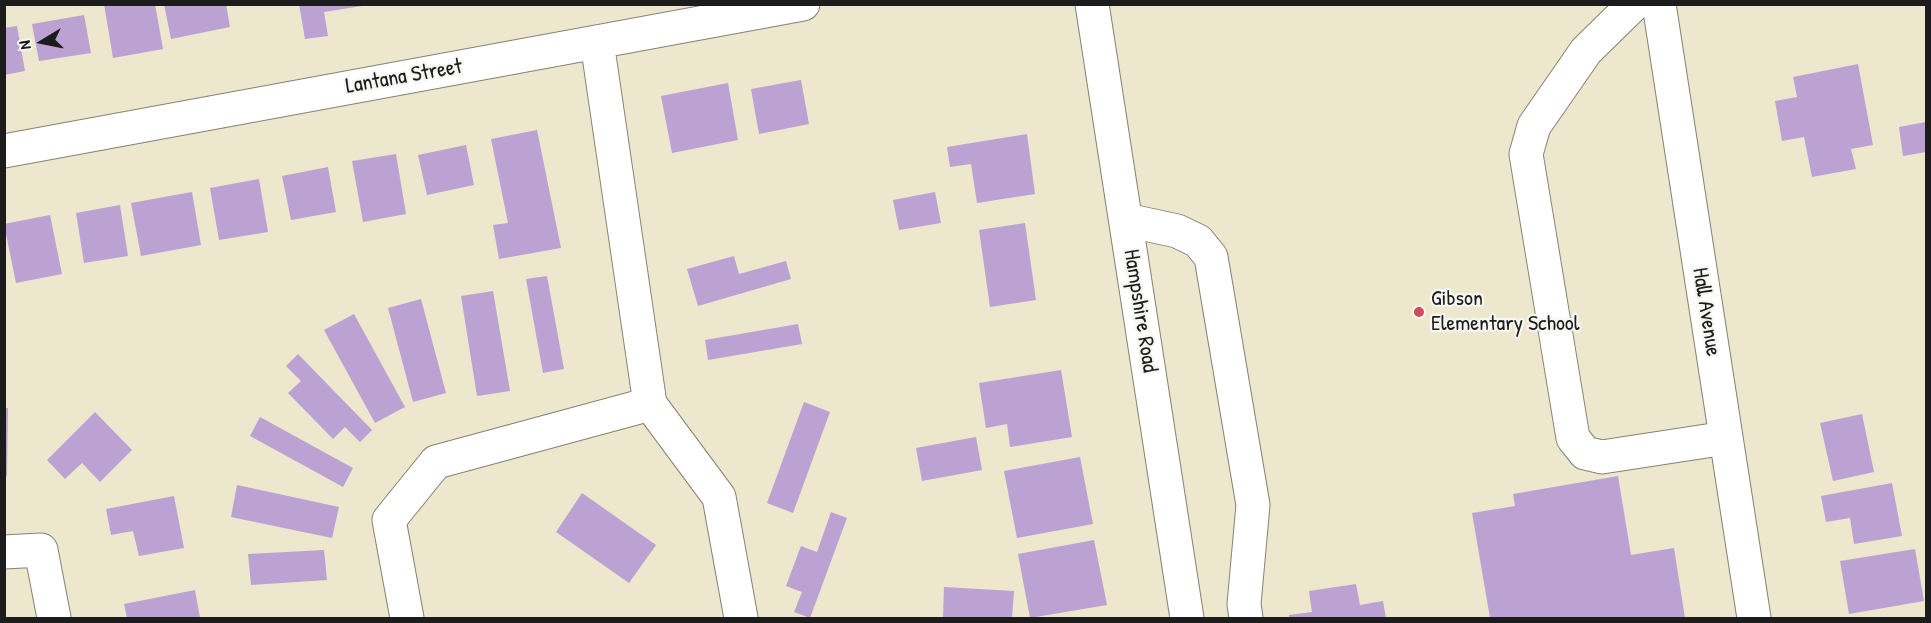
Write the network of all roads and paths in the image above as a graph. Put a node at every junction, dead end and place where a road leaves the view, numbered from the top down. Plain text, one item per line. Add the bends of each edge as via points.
1 (803, 4) edge
2 (1092, 4) edge
3 (1634, 4) edge
4 (1659, 4) edge
5 (597, 42) junction
6 (4, 150) edge
7 (1126, 220) junction
8 (651, 404) junction
9 (1726, 438) junction
10 (4, 552) edge
11 (54, 618) edge
12 (407, 618) edge
13 (741, 618) edge
14 (1187, 618) edge
15 (1246, 618) edge
16 (1754, 618) edge

1 - 5 street, Lantana Street
2 - 7 street, Hampshire Road
3 - 9 street via 1586,51 1534,126 1526,154 1573,438 1585,453 1602,457
4 - 9 street, Hall Avenue
5 - 6 street, Lantana Street
5 - 8 street
7 - 14 street, Hampshire Road
7 - 15 street via 1177,231 1198,241 1211,257 1252,506
8 - 12 street via 436,462 389,520
8 - 13 street via 719,497
9 - 16 street, Hall Avenue
10 - 11 street via 41,550

